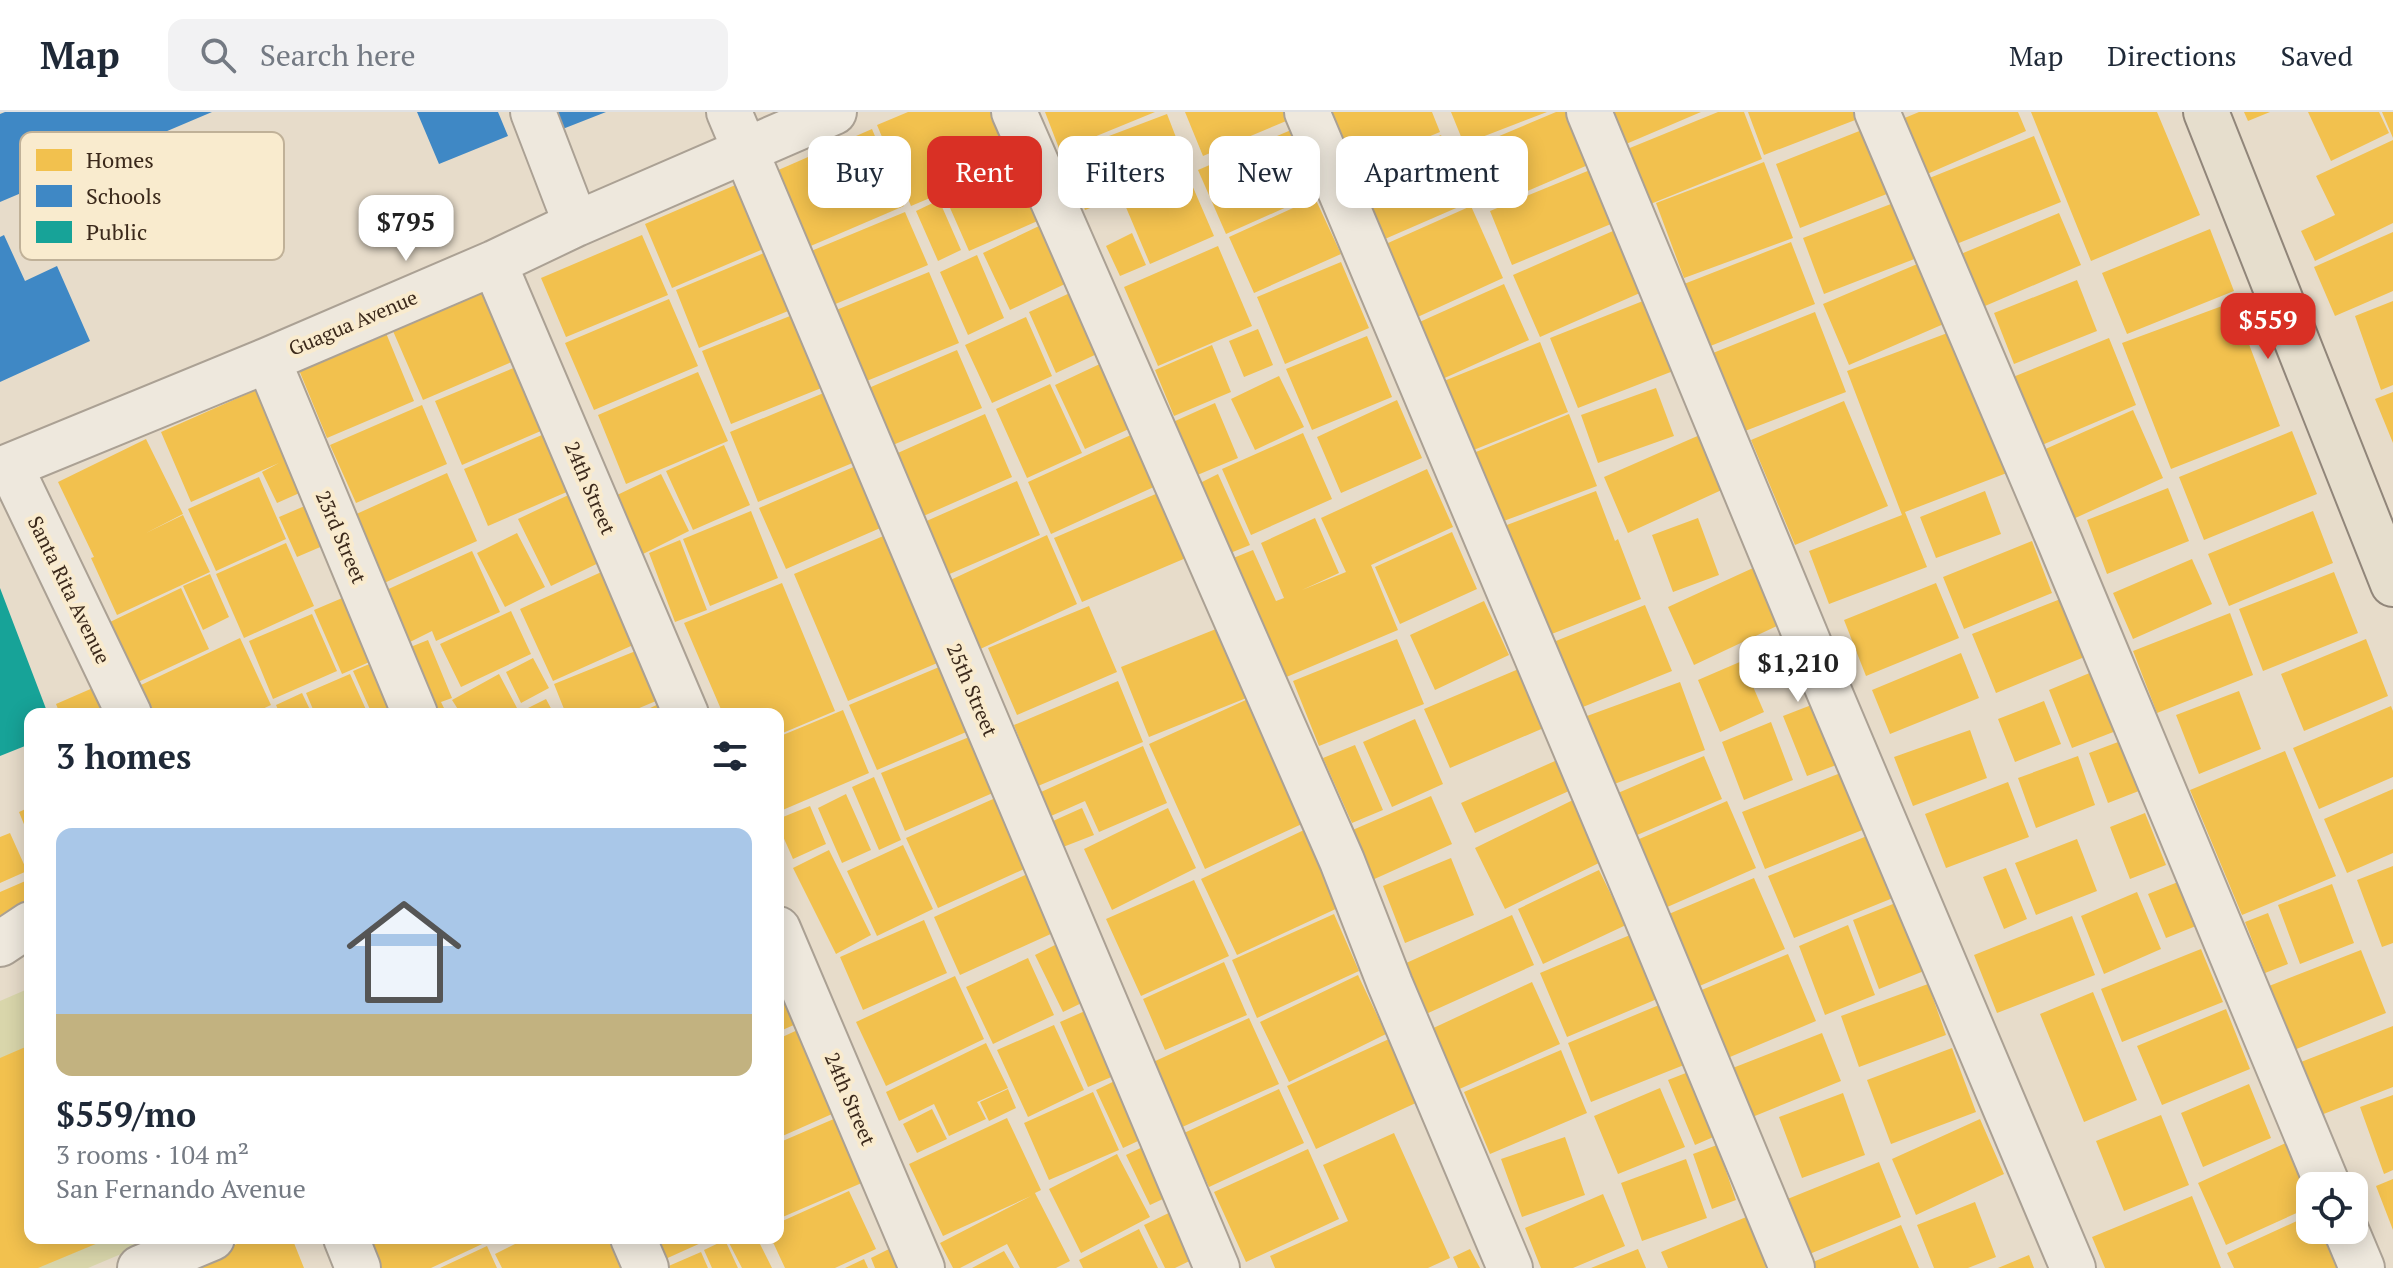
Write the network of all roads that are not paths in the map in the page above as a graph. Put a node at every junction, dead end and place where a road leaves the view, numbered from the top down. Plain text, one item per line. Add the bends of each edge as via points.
1 (533, 112) edge
2 (729, 112) edge
3 (834, 112) edge
4 (1014, 112) edge
5 (1307, 112) edge
6 (1589, 112) edge
7 (1877, 112) edge
8 (2206, 112) edge
9 (744, 153) junction
10 (576, 224) junction
11 (494, 263) junction
12 (268, 360) junction
13 (5, 468) edge
14 (2393, 584) edge
15 (126, 708) edge
16 (413, 708) edge
17 (683, 708) edge
18 (24, 928) edge
19 (784, 943) edge
20 (0, 944) edge
21 (2322, 1172) edge
22 (198, 1244) edge
23 (348, 1244) edge
24 (636, 1244) edge
25 (2352, 1244) edge
26 (140, 1268) edge
27 (358, 1268) edge
28 (646, 1268) edge
29 (922, 1268) edge
30 (1217, 1268) edge
31 (1510, 1268) edge
32 (1792, 1268) edge
33 (2073, 1268) edge
34 (2362, 1268) edge

1 - 10 street
2 - 9 street, 25th Street
3 - 9 street, Guagua Avenue
4 - 31 street via 1342,861
5 - 32 street
6 - 33 street
7 - 21 street
8 - 14 main road
9 - 10 street, Guagua Avenue
9 - 30 street, 25th Street
10 - 11 street, Guagua Avenue
11 - 12 street, Guagua Avenue
11 - 17 street, 24th Street
12 - 13 street, Guagua Avenue
12 - 16 street, 23rd Street
13 - 15 street, Santa Rita Avenue
18 - 20 street
19 - 29 street, 24th Street
22 - 26 street
23 - 27 street
24 - 28 street
25 - 34 street

